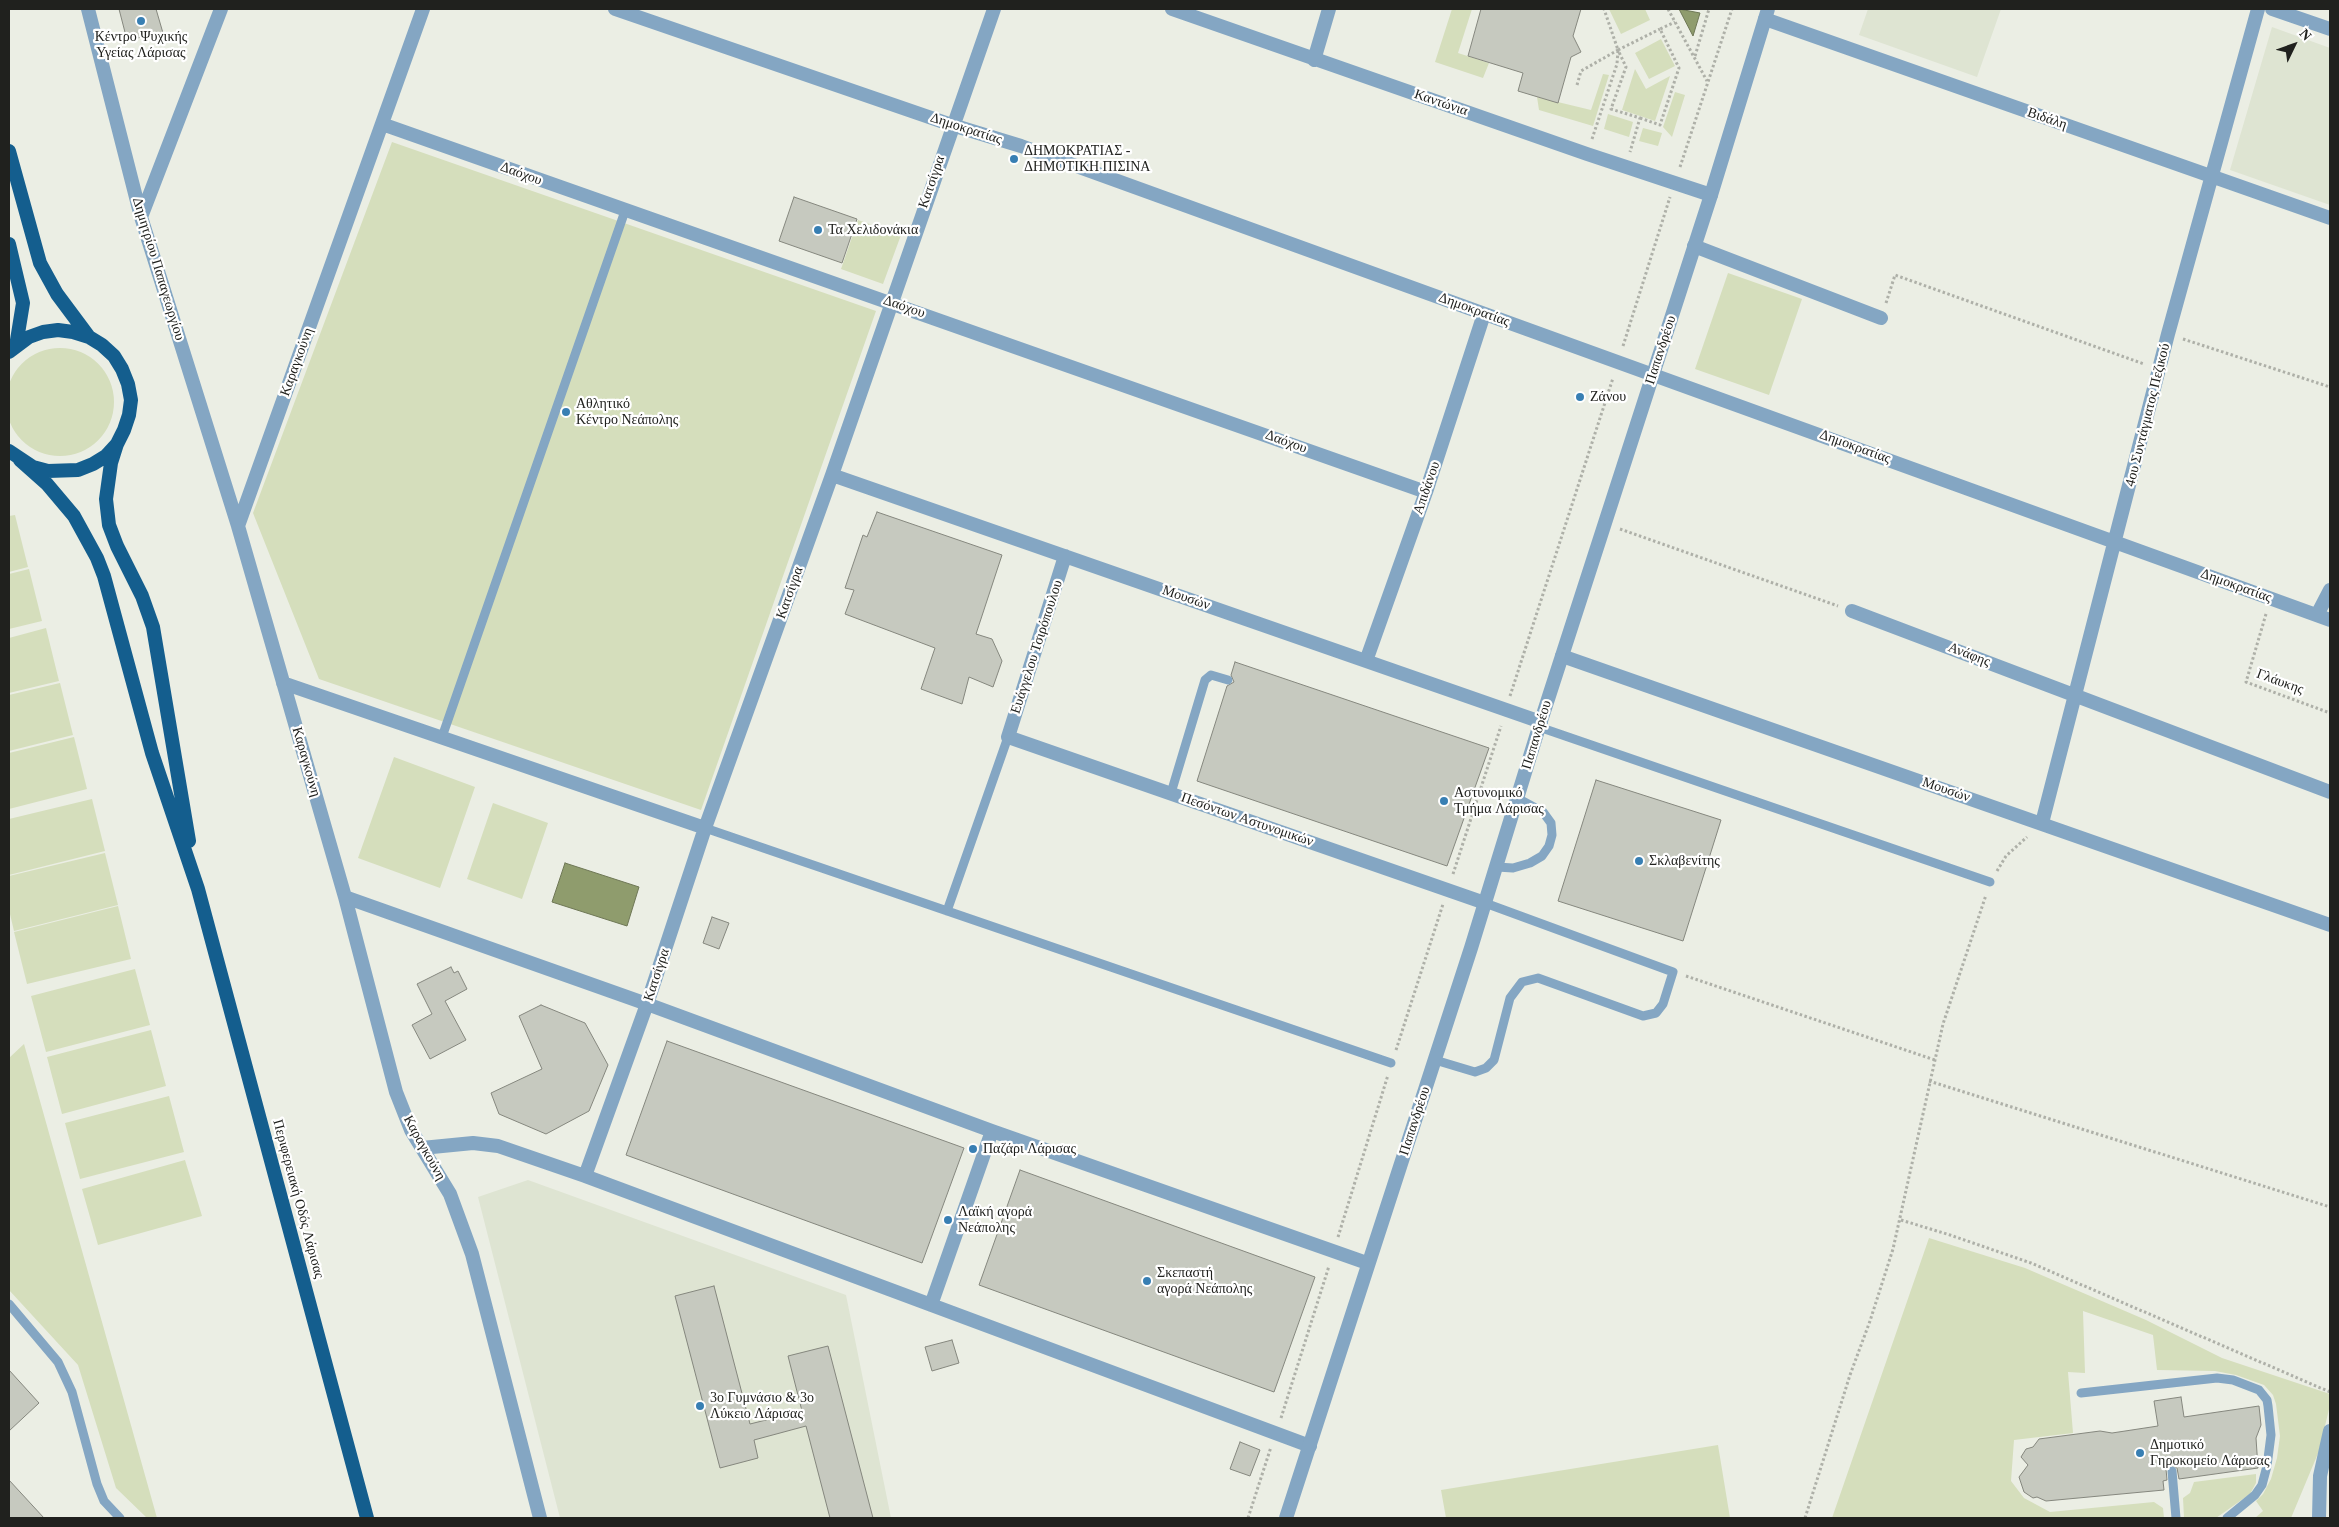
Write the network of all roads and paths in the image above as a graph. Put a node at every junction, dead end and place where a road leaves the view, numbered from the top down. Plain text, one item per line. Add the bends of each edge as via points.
1 (88, 9) edge
2 (221, 9) edge
3 (423, 9) edge
4 (616, 9) edge
5 (994, 9) edge
6 (1172, 9) edge
7 (1329, 9) edge
8 (1604, 9) edge
9 (1668, 9) edge
10 (1708, 9) edge
11 (1732, 9) edge
12 (2258, 9) edge
13 (2272, 9) edge
14 (1766, 14) edge
15 (1675, 22) junction
16 (1660, 29) junction
17 (2330, 29) edge
18 (1618, 50) junction
19 (1694, 56) junction
20 (1314, 60) junction
21 (1708, 81) junction
22 (1577, 85) dead end
23 (1640, 118) junction
24 (382, 124) junction
25 (952, 125) junction
26 (9, 151) edge
27 (1587, 154) junction
28 (1625, 167) junction
29 (2211, 176) junction
30 (1674, 184) junction
31 (1711, 196) junction
32 (625, 211) junction
33 (141, 217) junction
34 (2330, 218) edge
35 (9, 244) edge
36 (1694, 246) junction
37 (891, 302) junction
38 (1484, 314) junction
39 (1881, 318) joint
40 (2168, 334) junction
41 (88, 337) junction
42 (12, 349) edge
43 (1618, 362) junction
44 (2160, 369) junction
45 (1652, 375) junction
46 (2330, 387) edge
47 (116, 444) junction
48 (9, 451) edge
49 (20, 460) junction
50 (832, 475) junction
51 (1426, 492) junction
52 (1605, 524) junction
53 (238, 526) junction
54 (2116, 544) junction
55 (1066, 556) junction
56 (2330, 590) edge
57 (2270, 599) junction
58 (1852, 611) joint
59 (2324, 618) edge
60 (1562, 656) junction
61 (1366, 661) junction
62 (1228, 680) dead end
63 (284, 683) junction
64 (2076, 695) junction
65 (1506, 710) junction
66 (2330, 713) edge
67 (1540, 724) junction
68 (442, 737) junction
69 (1008, 737) junction
70 (2330, 792) edge
71 (1170, 793) junction
72 (1518, 798) junction
73 (2042, 823) junction
74 (705, 828) junction
75 (1497, 867) junction
76 (1990, 882) junction
77 (198, 888) junction
78 (1448, 890) junction
79 (345, 897) junction
80 (1485, 903) junction
81 (947, 911) junction
82 (2330, 925) edge
83 (1673, 972) junction
84 (647, 1004) junction
85 (1435, 1060) junction
86 (1935, 1060) junction
87 (1392, 1063) junction
88 (1930, 1081) junction
89 (992, 1131) junction
90 (422, 1148) junction
91 (585, 1176) junction
92 (2330, 1207) edge
93 (1900, 1220) junction
94 (1334, 1251) junction
95 (1367, 1263) junction
96 (9, 1304) edge
97 (931, 1304) junction
98 (2330, 1392) edge
99 (2081, 1393) dead end
100 (2330, 1431) edge
101 (1276, 1433) junction
102 (1310, 1446) junction
103 (2172, 1471) dead end
104 (120, 1518) edge
105 (366, 1518) edge
106 (540, 1518) edge
107 (1248, 1518) edge
108 (1286, 1518) edge
109 (1805, 1518) edge
110 (2176, 1518) edge
111 (2227, 1518) edge
112 (2319, 1518) edge

1 - 33 street, Δημητρίου Παπαγεωργίου
2 - 33 street
3 - 24 street, Καραγκούνη
4 - 25 street, Δημοκρατίας
5 - 25 street, Κατσίγρα
6 - 20 street, Καντώνια
7 - 20 street
8 - 18 path
9 - 15 path
10 - 19 path
11 - 21 path
12 - 29 street, 4ου Συντάγματος Πεζικού
13 - 17 street
14 - 29 street, Βιδάλη
14 - 31 street, Παπανδρέου
15 - 16 path
15 - 19 path
16 - 18 path
16 - 23 path via 1680,68 1660,125
18 - 22 path via 1581,71
18 - 23 path via 1626,67 1612,109
18 - 27 path
19 - 21 path
20 - 27 street, Καντώνια
21 - 30 path
23 - 28 path
24 - 32 street, Δαόχου
24 - 53 street, Καραγκούνη
25 - 37 street, Κατσίγρα
25 - 38 street, Δημοκρατίας via 1021,146
26 - 41 highway via 40,263 57,294
27 - 28 street, Καντώνια
28 - 30 street, Καντώνια
29 - 34 street, Βιδάλη
29 - 40 street, 4ου Συντάγματος Πεζικού
30 - 31 street, Καντώνια
30 - 43 path
31 - 36 street, Παπανδρέου
32 - 37 street, Δαόχου
32 - 68 lane
33 - 53 street, Δημητρίου Παπαγεωργίου
35 - 42 highway via 23,303
36 - 39 street
36 - 45 street, Παπανδρέου
37 - 50 street, Κατσίγρα
37 - 51 street, Δαόχου
38 - 43 street, Δημοκρατίας
38 - 51 street, Απιδάνου
39 - 44 path via 1895,274
40 - 44 street, 4ου Συντάγματος Πεζικού
40 - 46 path
41 - 42 highway via 58,330 28,337
41 - 47 highway via 114,356 128,384 129,415
43 - 45 street, Δημοκρατίας
43 - 65 path
44 - 54 street, 4ου Συντάγματος Πεζικού
45 - 52 street, Παπανδρέου
45 - 54 street, Δημοκρατίας
47 - 49 highway via 106,456 78,470 48,471
47 - 77 highway via 106,499 109,525 153,626
48 - 49 highway
49 - 77 highway via 47,484 74,516 97,558 152,753
50 - 55 street, Μουσών
50 - 74 street, Κατσίγρα
51 - 61 street, Απιδάνου
52 - 58 path
52 - 60 street, Παπανδρέου
53 - 63 street, Καραγκούνη
54 - 57 street, Δημοκρατίας
54 - 64 street, 4ου Συντάγματος Πεζικού
55 - 61 street, Μουσών
55 - 69 street, Ευάγγελου Τσιρόπουλου
56 - 59 street
57 - 59 street, Δημοκρατίας
57 - 66 path, Γλάυκης via 2246,682
58 - 64 street, Ανάφης
60 - 67 street, Παπανδρέου
60 - 73 street, Μουσών
61 - 65 street, Μουσών
62 - 71 lane via 1212,675 1205,680
63 - 68 street
63 - 79 street, Καραγκούνη
64 - 70 street, Ανάφης
64 - 73 street, 4ου Συντάγματος Πεζικού
65 - 67 street, Μουσών
65 - 78 path
67 - 72 street, Παπανδρέου
67 - 76 lane
68 - 74 street
69 - 71 street, Πεσόντων Αστυνομικών
69 - 81 lane
71 - 78 street, Πεσόντων Αστυνομικών
72 - 75 street, Παπανδρέου
72 - 75 lane via 1543,812 1551,823 1549,846 1542,856 1530,863 1513,868
73 - 76 path via 2006,856
73 - 82 street, Μουσών
74 - 81 lane
74 - 84 street, Κατσίγρα
75 - 80 street, Παπανδρέου
76 - 86 path via 1943,1024
77 - 105 highway, Περιφερειακή Οδός Λάρισας
78 - 80 street, Πεσόντων Αστυνομικών
78 - 87 path
79 - 84 street
79 - 90 street, Καραγκούνη via 396,1092
80 - 83 lane
80 - 85 street, Παπανδρέου
81 - 87 lane
83 - 85 lane via 1663,1004 1656,1013 1644,1016 1538,978 1522,982 1510,998 1494,1060 1486,1068 1475,1072
83 - 86 path
84 - 89 street
84 - 91 street, Κατσίγρα
85 - 95 street, Παπανδρέου
86 - 88 path
87 - 94 path
88 - 92 path
88 - 93 path
89 - 94 street
89 - 97 street
90 - 91 street via 473,1143 498,1146
90 - 106 street, Καραγκούνη via 450,1194 472,1254
91 - 97 street
93 - 98 path via 2031,1263
93 - 109 path via 1873,1313
94 - 95 street
94 - 101 path
95 - 102 street, Παπανδρέου
96 - 104 lane via 58,1362 72,1392 97,1484 104,1501
97 - 101 street
99 - 111 lane via 2217,1378 2259,1390 2268,1406 2271,1435 2267,1466 2262,1485 2255,1495
100 - 112 street via 2320,1476
101 - 102 street
101 - 107 path
102 - 108 street, Παπανδρέου
103 - 110 lane

